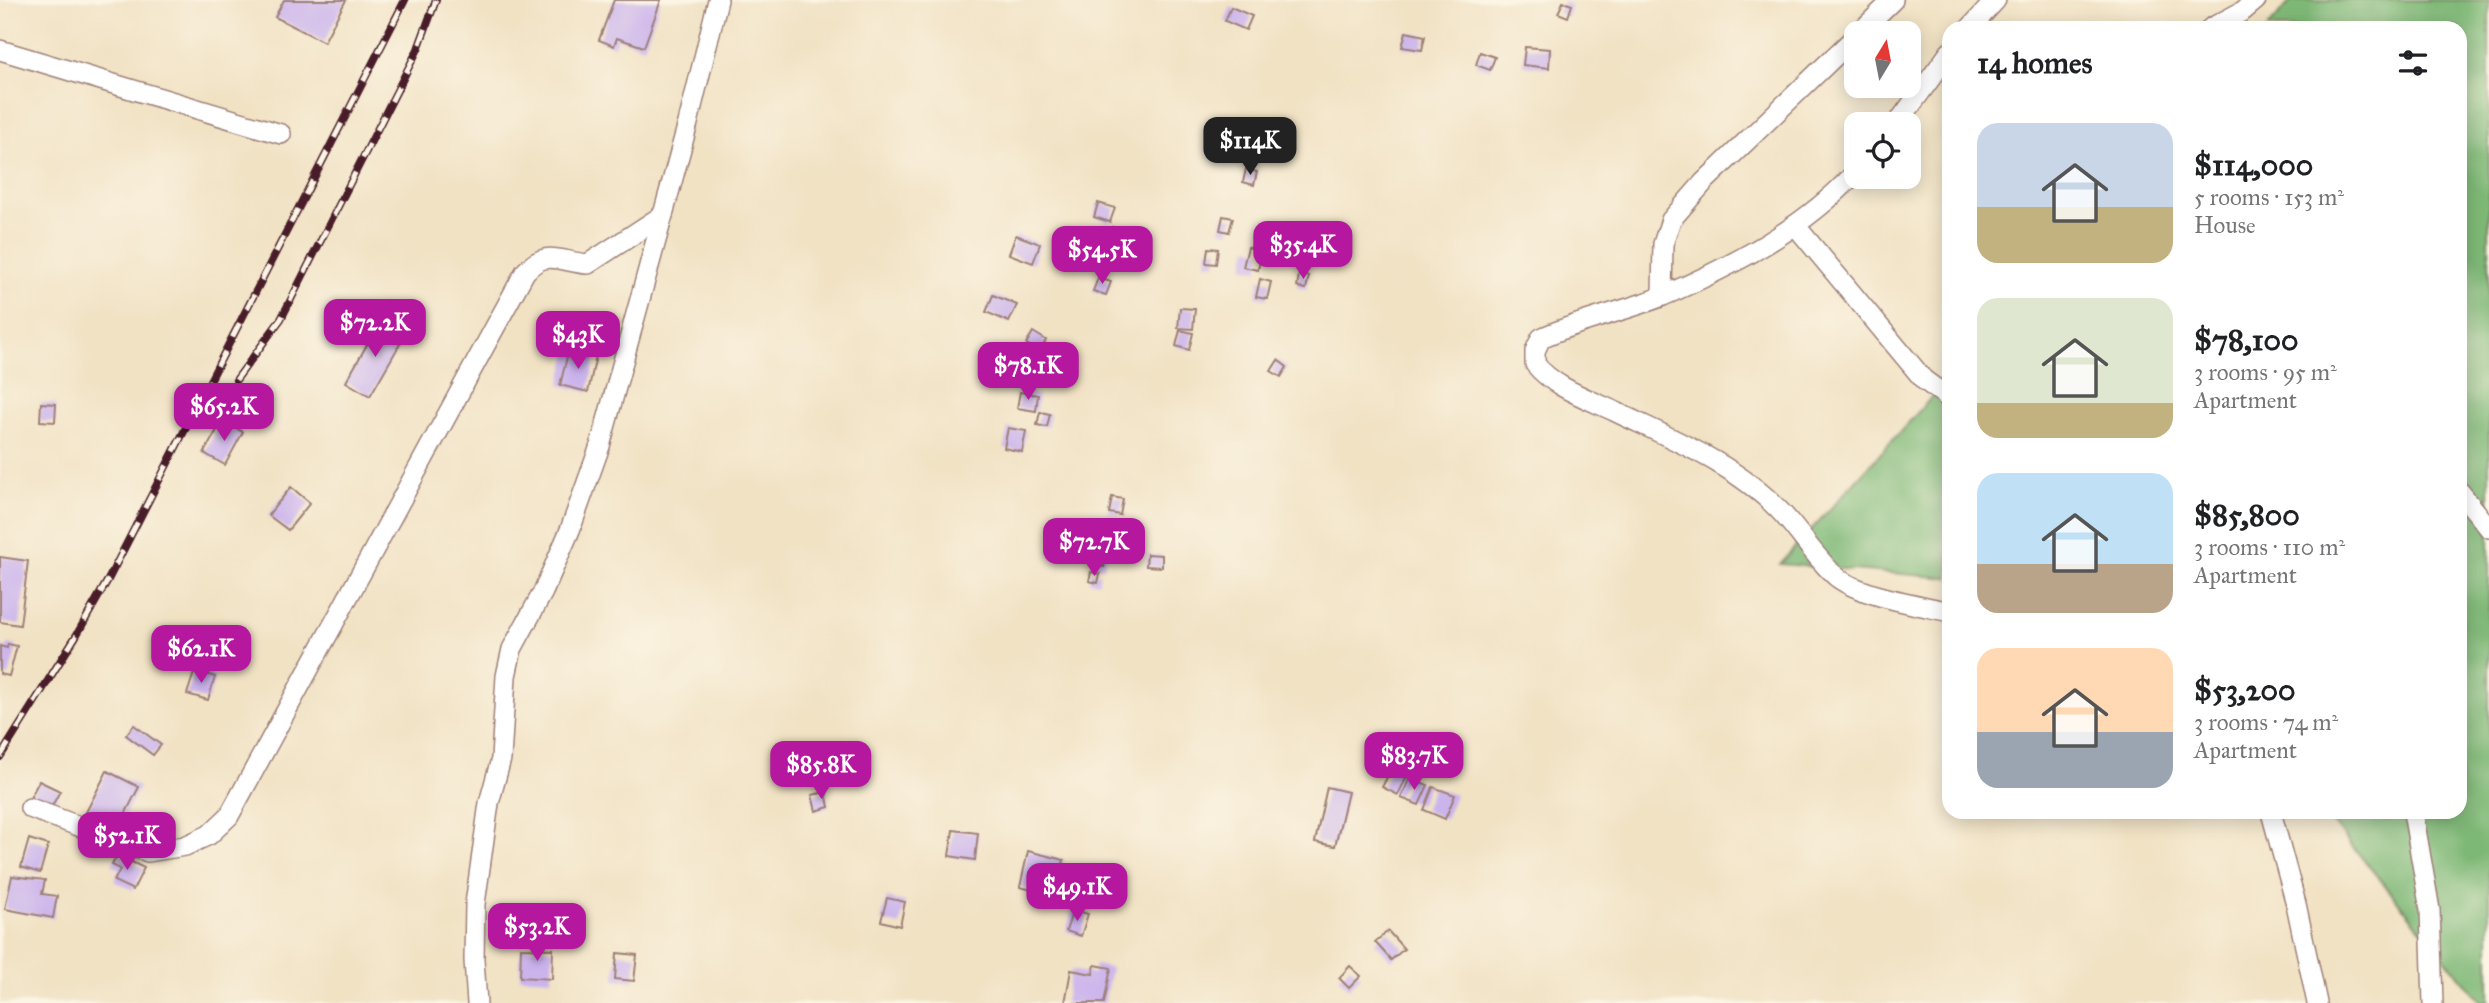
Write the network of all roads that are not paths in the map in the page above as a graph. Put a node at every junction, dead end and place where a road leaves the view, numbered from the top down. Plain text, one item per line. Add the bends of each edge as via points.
1 (718, 0) edge
2 (1893, 0) edge
3 (1996, 0) edge
4 (2256, 0) edge
5 (1871, 21) edge
6 (1976, 21) edge
7 (2224, 21) edge
8 (1844, 47) edge
9 (0, 50) edge
10 (1942, 64) edge
11 (1907, 112) edge
12 (281, 134) dead end
13 (1844, 185) edge
14 (663, 215) junction
15 (1795, 225) junction
16 (1662, 296) junction
17 (1942, 393) edge
18 (2467, 501) edge
19 (2489, 528) edge
20 (1942, 610) edge
21 (30, 808) dead end
22 (2273, 819) edge
23 (2414, 819) edge
24 (477, 1003) edge
25 (2317, 1003) edge
26 (2433, 1003) edge

1 - 14 street
2 - 5 street
3 - 6 street
4 - 7 street
8 - 16 street via 1704,182 1671,220 1663,244
9 - 12 street
10 - 11 street
13 - 15 street
14 - 21 street via 588,264 549,257 535,260 525,272 229,816 209,835 185,846 148,852
14 - 24 street via 600,446 570,530 512,649 501,760 489,803 475,904
15 - 16 street via 1736,261
15 - 17 street via 1924,380
16 - 20 street via 1541,338 1535,364 1561,385 1738,474 1779,509 1838,578 1855,587
18 - 19 street
22 - 25 street
23 - 26 street via 2430,910

